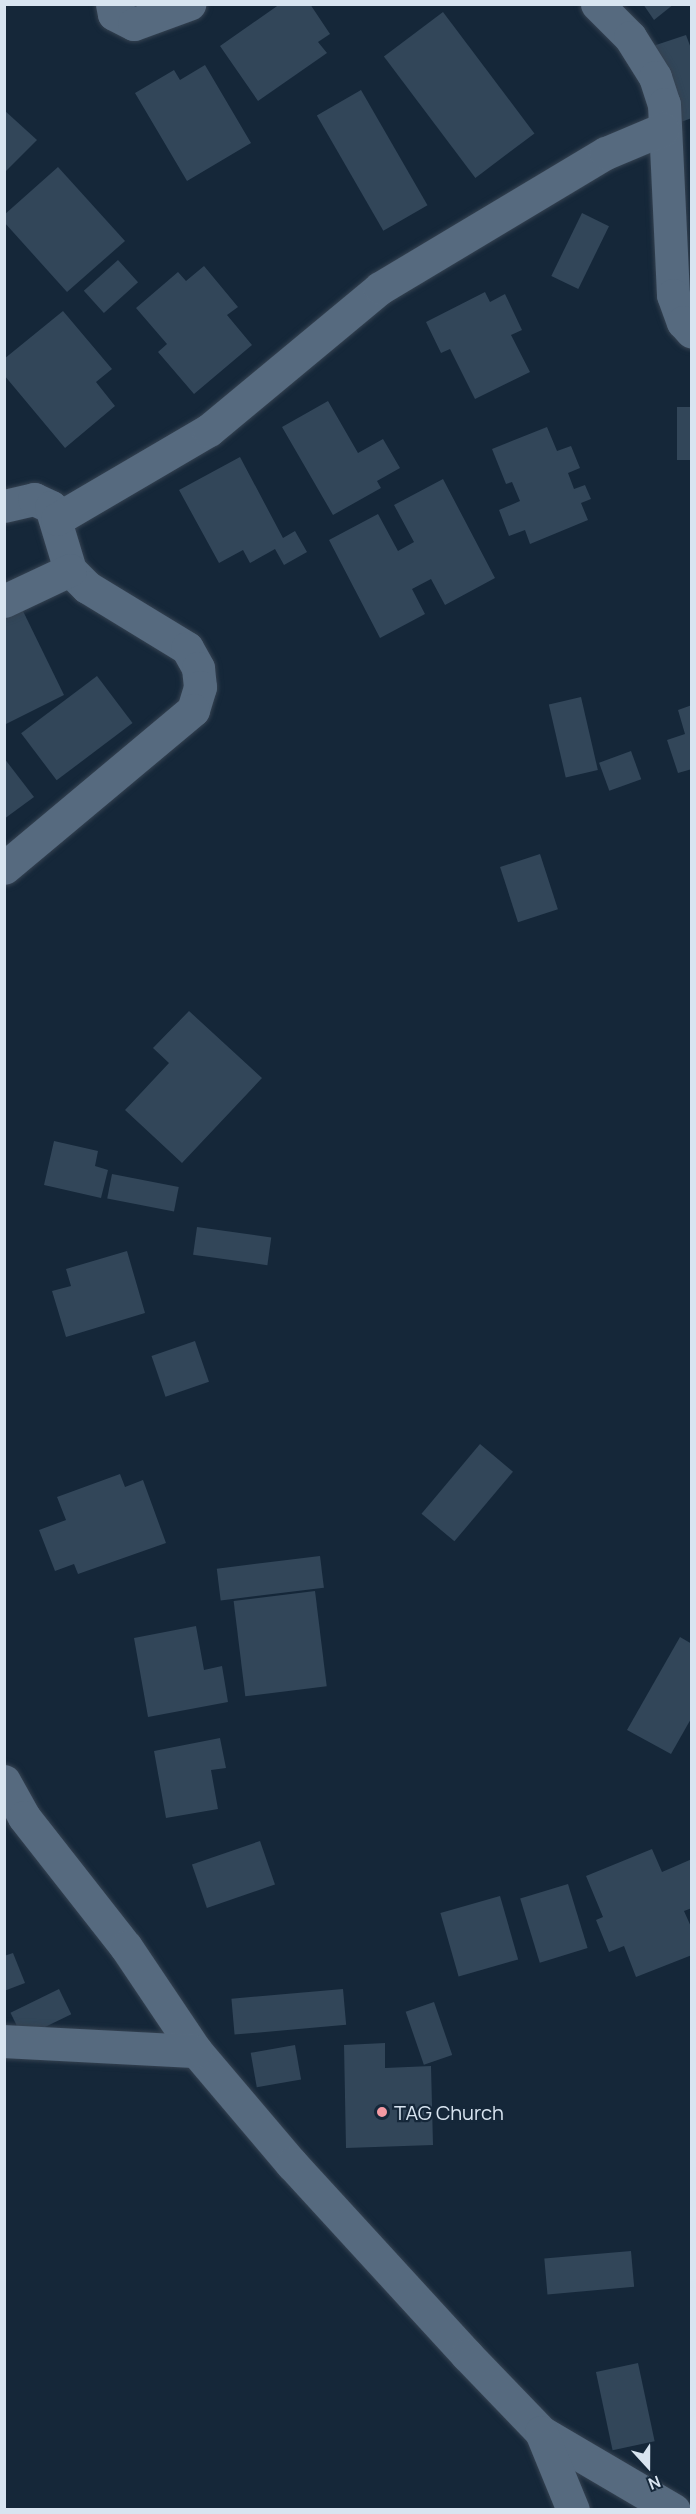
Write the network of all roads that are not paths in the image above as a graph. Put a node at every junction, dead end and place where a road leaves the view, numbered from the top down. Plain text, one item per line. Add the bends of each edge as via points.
1 (112, 4) edge
2 (189, 4) edge
3 (597, 4) edge
4 (663, 129) junction
5 (692, 332) edge
6 (4, 506) edge
7 (57, 519) junction
8 (70, 570) junction
9 (4, 602) edge
10 (4, 868) edge
11 (4, 1781) edge
12 (4, 2041) edge
13 (196, 2051) junction
14 (541, 2432) junction
15 (573, 2510) edge
16 (674, 2510) edge

1 - 2 street via 114,14 134,24
3 - 4 street via 630,37 655,77 664,104
4 - 5 street via 670,172 673,295 683,322
4 - 7 street via 606,153 380,288 209,430
6 - 7 street via 34,499 51,507
7 - 8 street
8 - 9 street
8 - 10 street via 87,587 187,648 198,668 200,687 193,710
11 - 13 street via 24,1817 126,1947
12 - 13 street
13 - 14 street via 292,2164
14 - 15 street
14 - 16 street

